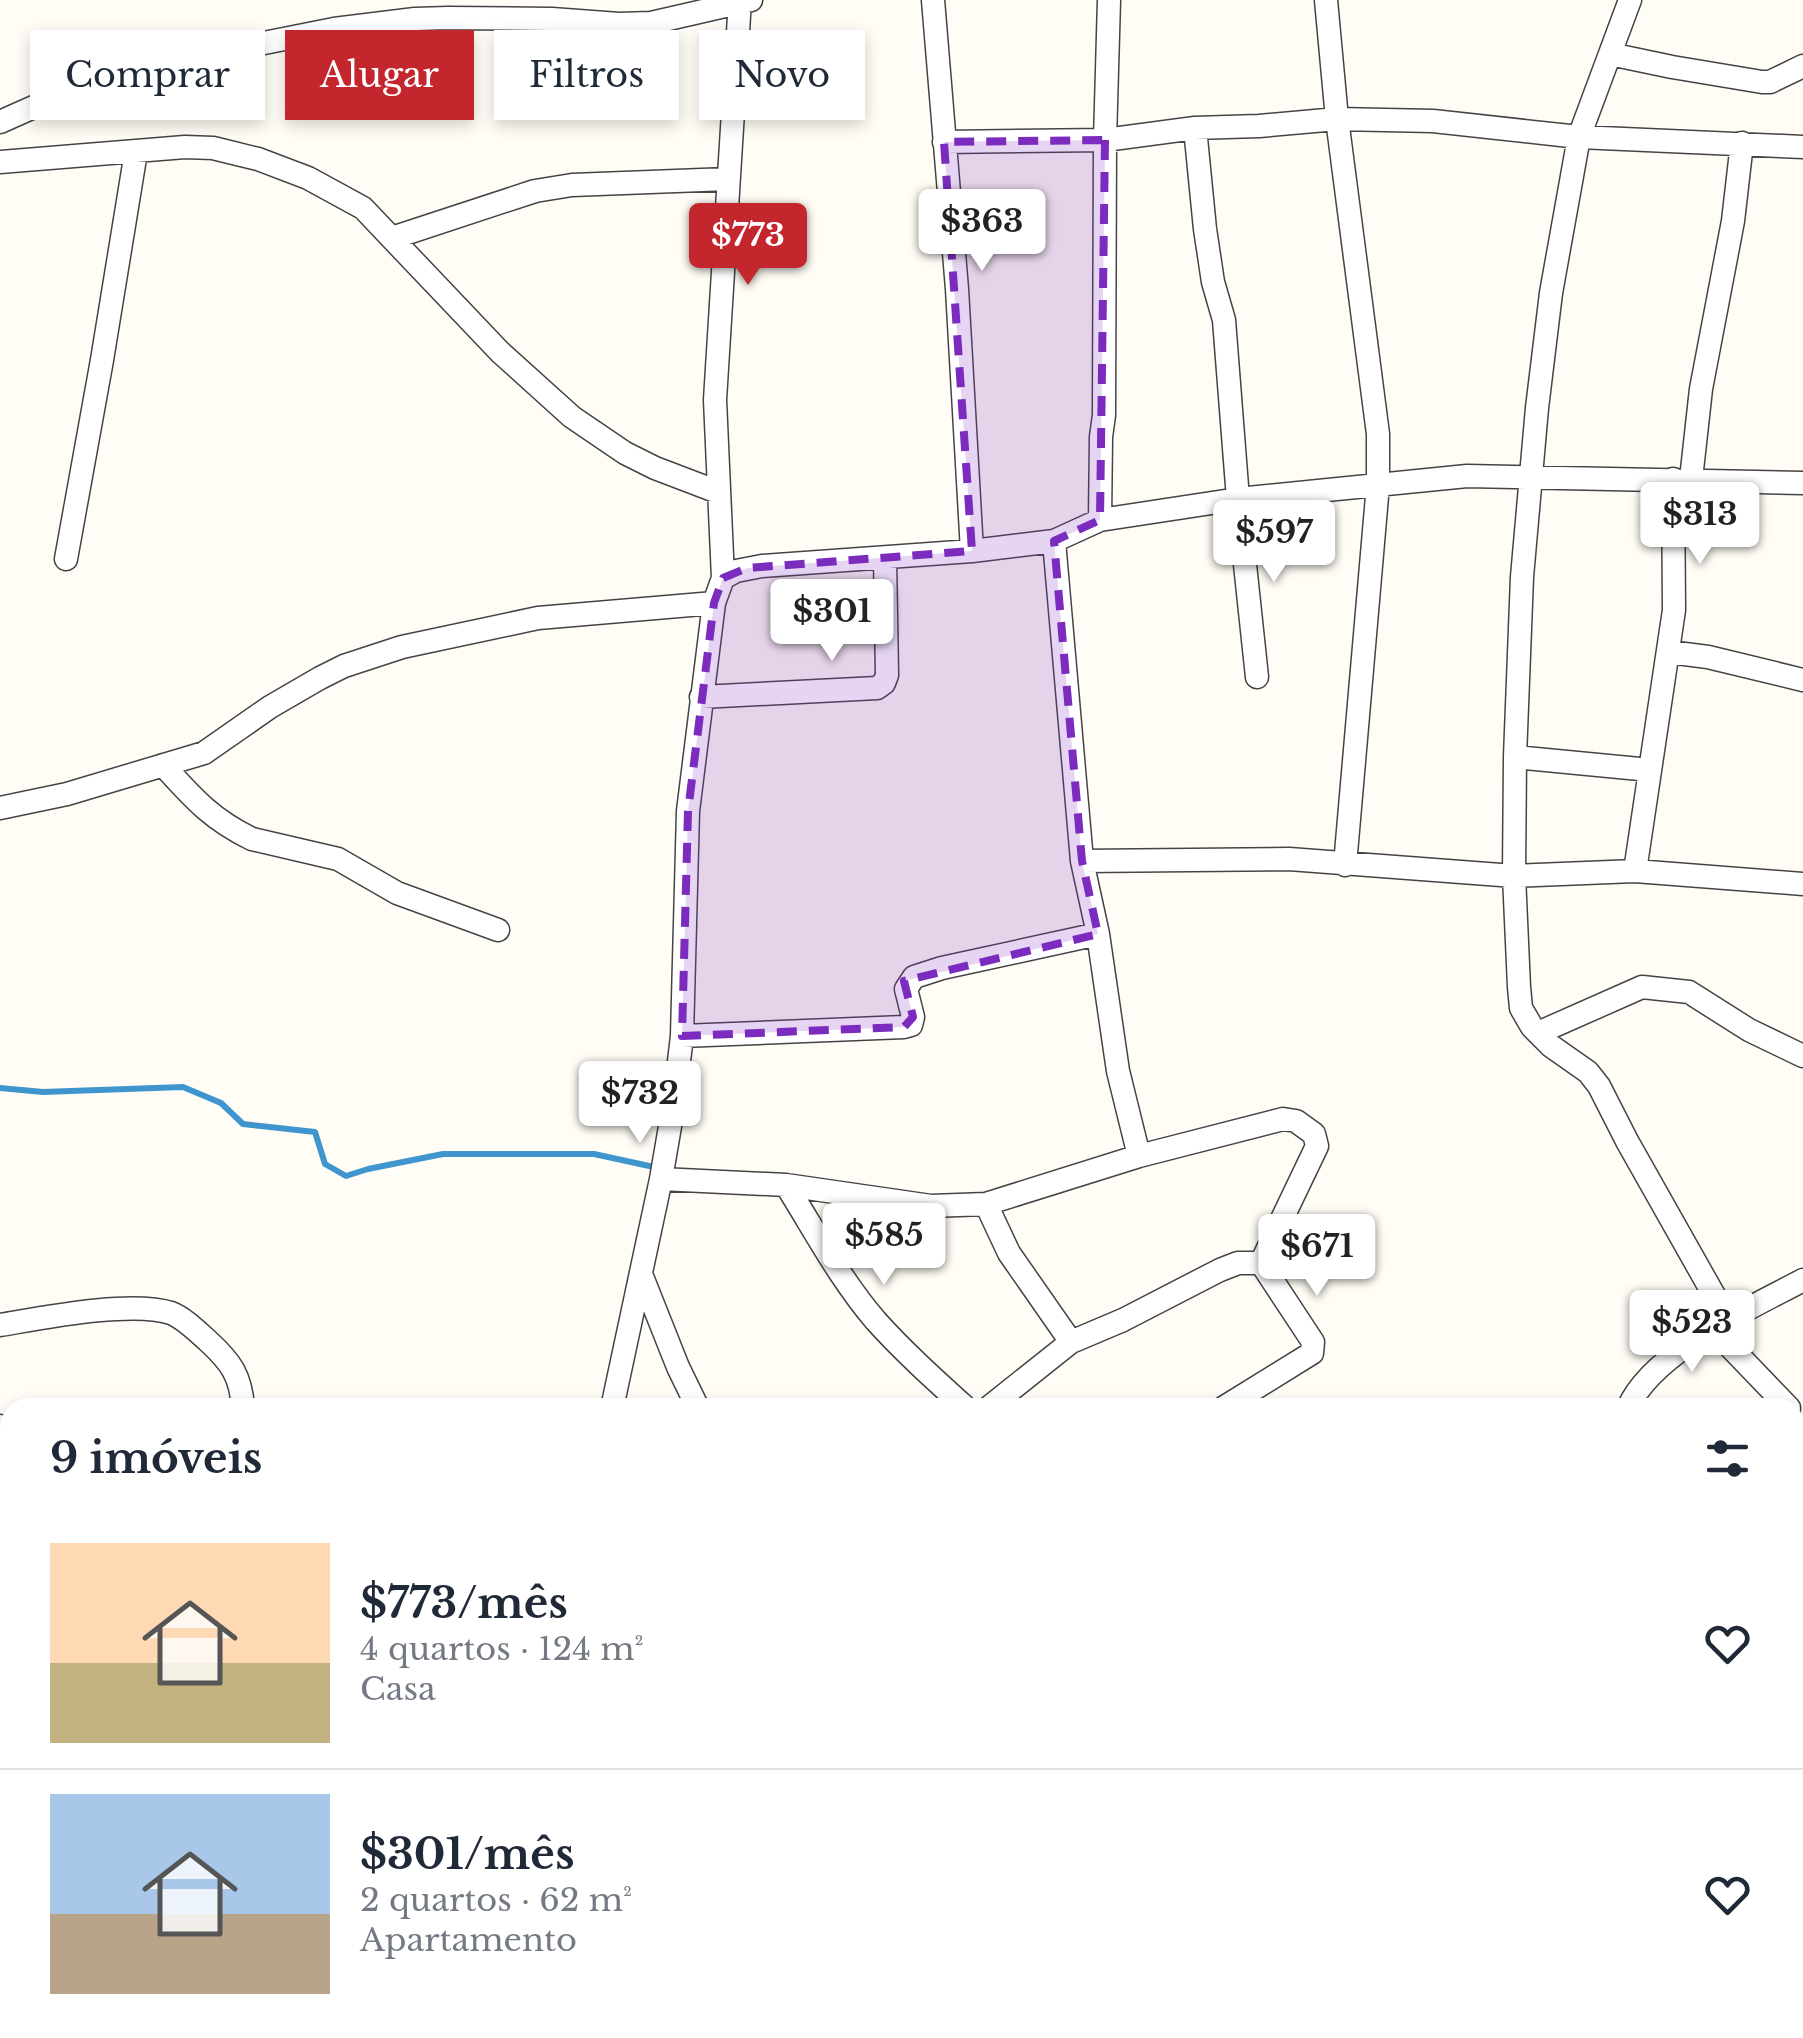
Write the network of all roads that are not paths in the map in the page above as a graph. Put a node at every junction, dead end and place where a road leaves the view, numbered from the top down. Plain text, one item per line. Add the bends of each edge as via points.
1 (933, 0) edge
2 (1109, 0) edge
3 (1326, 0) edge
4 (1630, 0) edge
5 (744, 1) edge
6 (619, 12) edge
7 (1610, 54) junction
8 (1803, 66) edge
9 (1337, 118) junction
10 (0, 122) edge
11 (1195, 128) junction
12 (1578, 137) junction
13 (1104, 140) junction
14 (944, 142) junction
15 (1742, 143) junction
16 (1803, 147) edge
17 (136, 152) junction
18 (0, 162) edge
19 (728, 178) junction
20 (392, 238) junction
21 (1530, 476) junction
22 (1682, 479) junction
23 (1803, 483) edge
24 (1378, 485) junction
25 (718, 492) junction
26 (1238, 499) junction
27 (1100, 520) junction
28 (1054, 541) junction
29 (972, 552) junction
30 (884, 558) junction
31 (66, 560) dead end
32 (723, 578) junction
33 (714, 603) junction
34 (1669, 652) junction
35 (1258, 677) dead end
36 (1803, 680) edge
37 (701, 697) junction
38 (1515, 757) junction
39 (164, 765) junction
40 (1650, 770) junction
41 (0, 808) edge
42 (1082, 861) junction
43 (1345, 865) junction
44 (1635, 871) junction
45 (1514, 876) junction
46 (1803, 884) edge
47 (498, 930) dead end
48 (1098, 934) junction
49 (1538, 1033) junction
50 (682, 1036) junction
51 (1803, 1056) edge
52 (1139, 1156) junction
53 (661, 1178) junction
54 (786, 1184) junction
55 (986, 1204) junction
56 (1261, 1262) junction
57 (641, 1274) junction
58 (1803, 1280) edge
59 (0, 1325) edge
60 (1720, 1325) junction
61 (1071, 1342) junction
62 (242, 1398) edge
63 (614, 1398) edge
64 (693, 1398) edge
65 (955, 1398) edge
66 (1001, 1398) edge
67 (1239, 1398) edge
68 (1634, 1398) edge
69 (1781, 1398) edge

1 - 14 street
2 - 13 street
3 - 9 street
4 - 7 street
5 - 6 street via 670,20
5 - 19 street
6 - 10 street via 415,18 334,29 108,74
7 - 8 street via 1762,82
7 - 12 street
9 - 11 street
9 - 12 street
9 - 24 street via 1378,434
11 - 13 street
11 - 26 street via 1204,229 1224,320
12 - 15 street
12 - 21 street
13 - 14 street
13 - 27 street
14 - 29 street
15 - 16 street
15 - 22 street via 1734,222
17 - 18 street
17 - 20 street via 213,148 258,159 341,194
17 - 31 street
19 - 20 street via 535,191
19 - 25 street via 715,400
20 - 25 street via 572,417 640,461
21 - 22 street
21 - 24 street
21 - 38 street
22 - 23 street
22 - 34 street
24 - 26 street
24 - 43 street
25 - 32 street
26 - 27 street
26 - 35 street
27 - 28 street
28 - 29 street
28 - 42 street
29 - 30 street
30 - 32 street via 762,566
30 - 37 street via 884,684
32 - 33 street
33 - 37 street
33 - 39 street via 538,618 402,647 344,666 204,753
34 - 36 street
34 - 40 street
37 - 50 street via 688,811
38 - 40 street
38 - 45 street
39 - 41 street
39 - 47 street via 202,808 252,839 338,859 397,893
40 - 44 street
42 - 43 street
42 - 48 street
43 - 45 street
44 - 45 street
44 - 46 street
45 - 49 street via 1521,1008
48 - 50 street via 914,978 906,989 913,1017 904,1027
48 - 52 street via 1118,1070
49 - 51 street via 1651,986 1688,992
49 - 60 street via 1599,1086
50 - 53 street
52 - 55 street
52 - 56 street via 1283,1119 1308,1128 1316,1146
53 - 54 street
53 - 57 street
54 - 55 street via 931,1206
54 - 65 street via 875,1319
55 - 61 street via 1009,1252
56 - 61 street via 1220,1270
56 - 67 street via 1314,1342 1312,1353
57 - 63 street
57 - 64 street
58 - 60 street
59 - 62 street via 128,1308 172,1314 228,1359
60 - 68 street via 1674,1356
60 - 69 street
61 - 66 street

